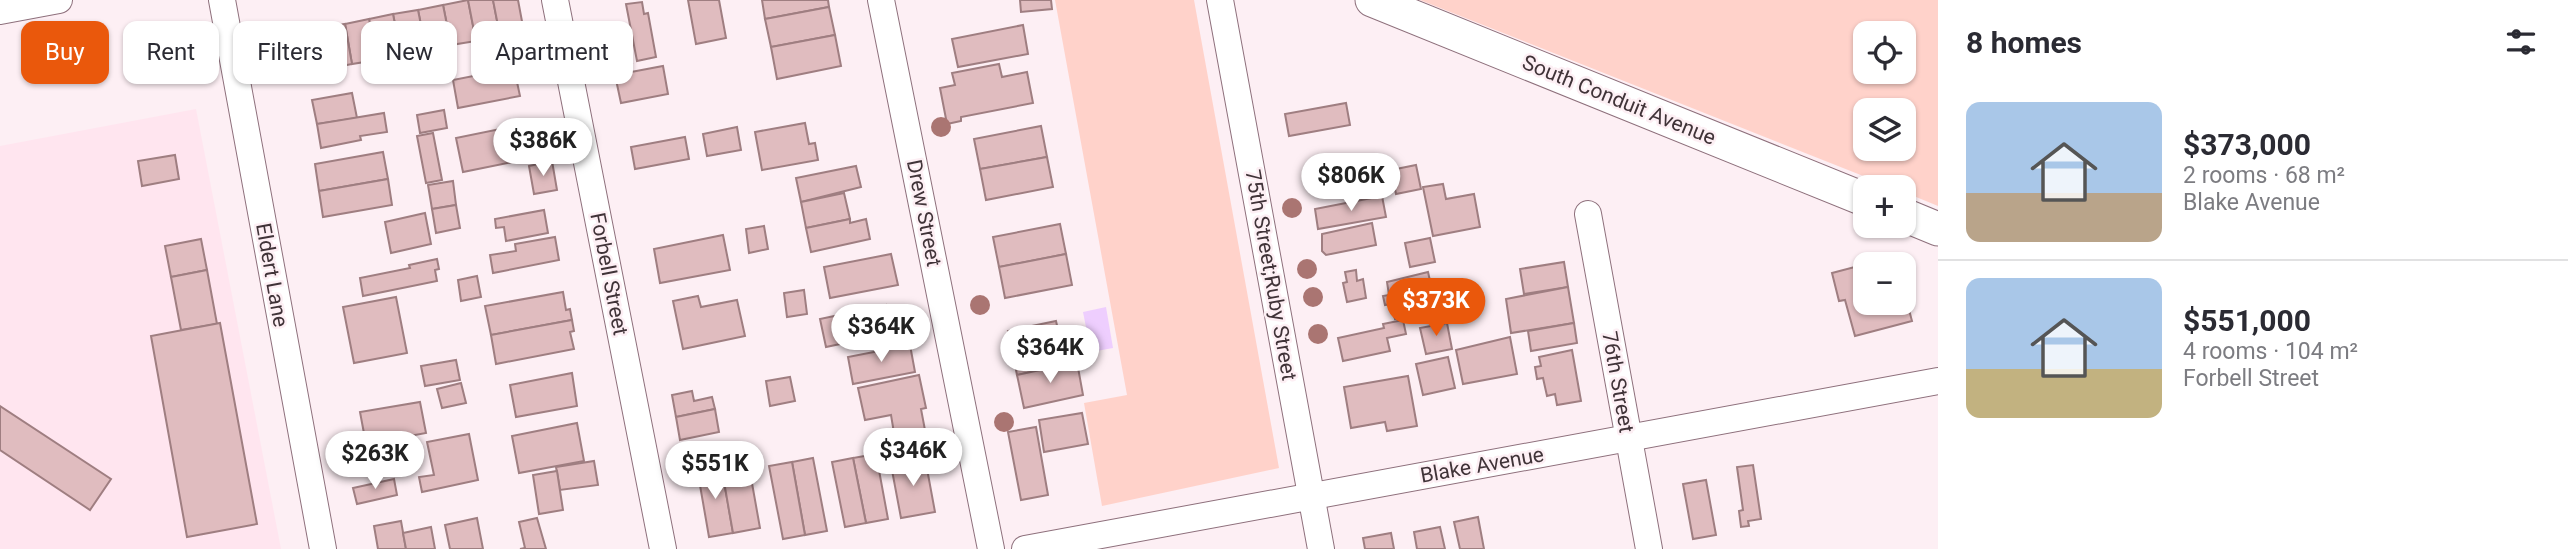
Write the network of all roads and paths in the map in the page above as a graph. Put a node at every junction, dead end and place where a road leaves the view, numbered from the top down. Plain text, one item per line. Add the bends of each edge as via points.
1 (59, 0) edge
2 (222, 0) edge
3 (555, 0) edge
4 (881, 0) edge
5 (1220, 0) edge
6 (1372, 0) edge
7 (0, 11) edge
8 (1853, 195) edge
9 (1588, 214) dead end
10 (1916, 220) edge
11 (1938, 229) edge
12 (1938, 381) edge
13 (1628, 438) junction
14 (1311, 496) junction
15 (323, 549) edge
16 (663, 549) edge
17 (991, 549) edge
18 (1025, 549) edge
19 (1321, 549) edge
20 (1649, 549) edge

1 - 7 street
2 - 15 street, Eldert Lane
3 - 16 street, Forbell Street
4 - 17 street, Drew Street
5 - 14 street, 75th Street;Ruby Street
6 - 8 main road, South Conduit Avenue
9 - 13 street, 76th Street
10 - 11 main road
12 - 13 street, Blake Avenue
13 - 14 street, Blake Avenue
13 - 20 street, 76th Street
14 - 18 street, Blake Avenue
14 - 19 street, 75th Street;Ruby Street

